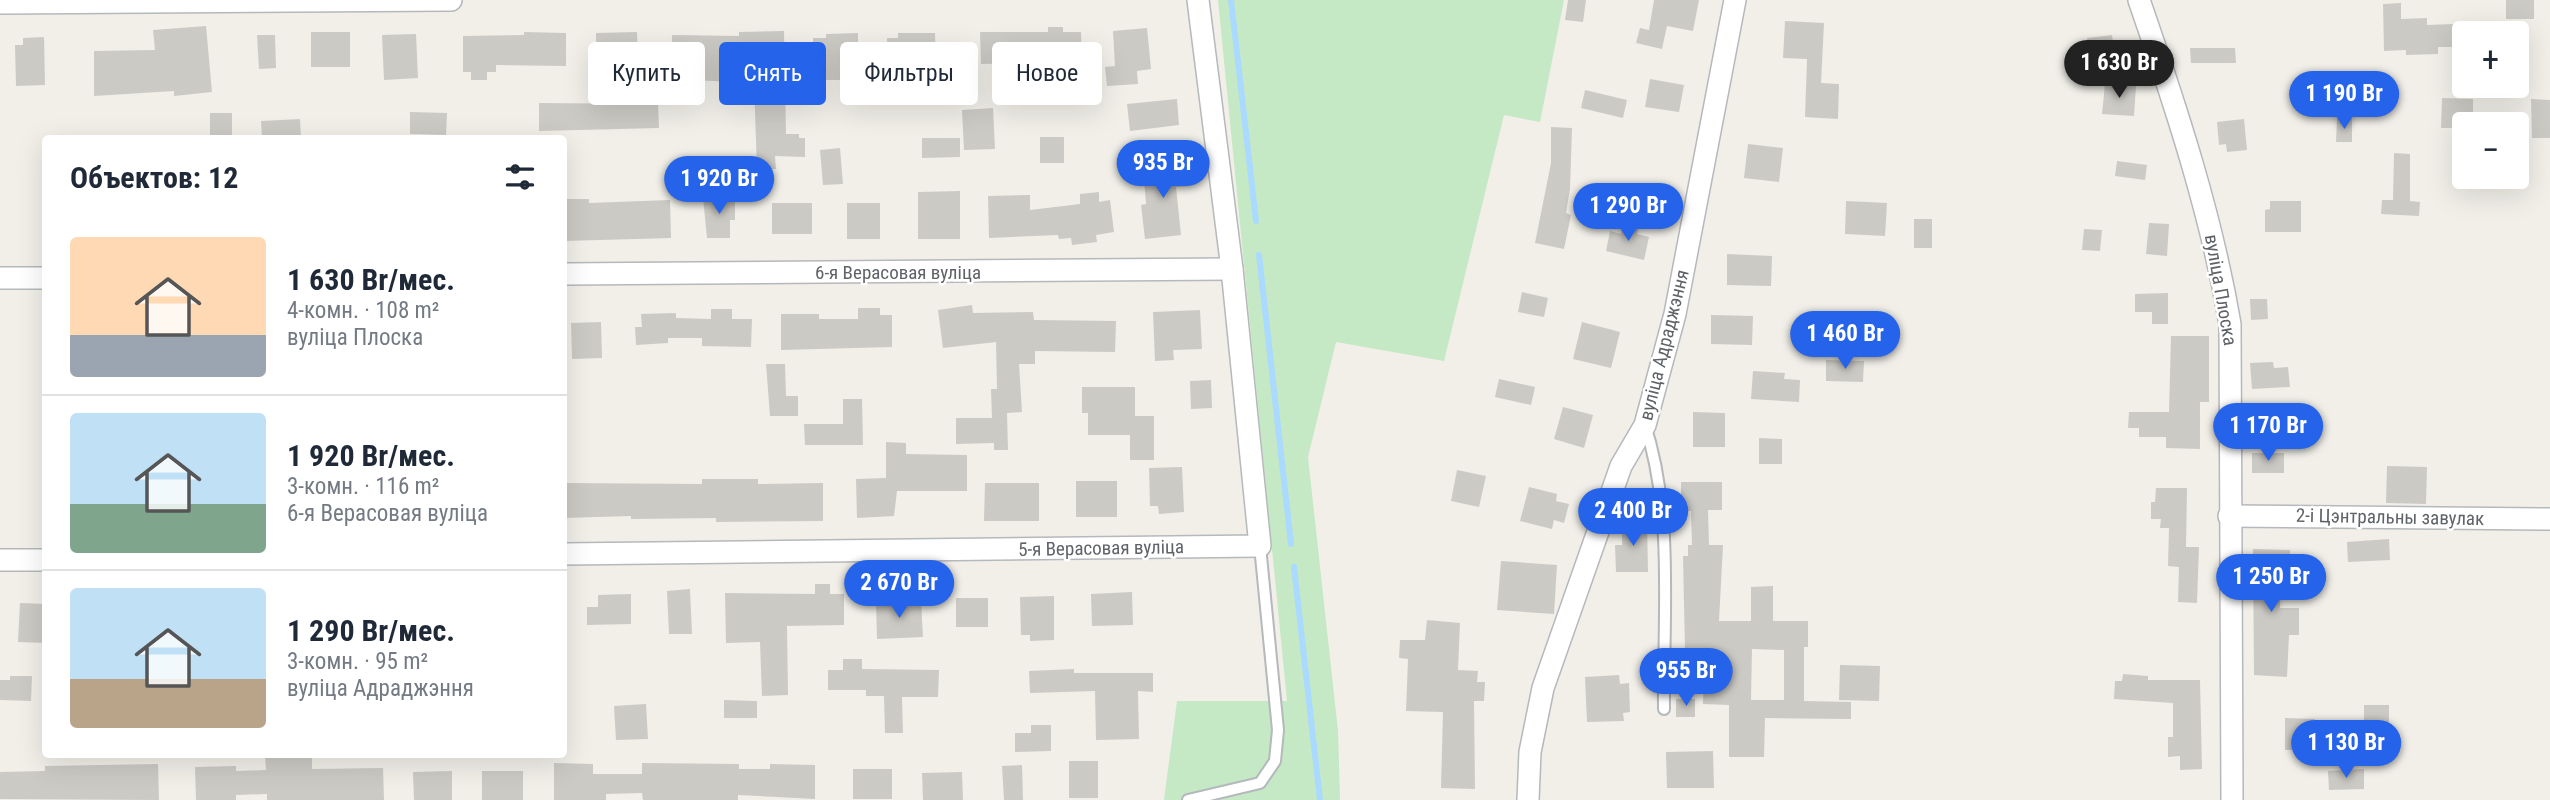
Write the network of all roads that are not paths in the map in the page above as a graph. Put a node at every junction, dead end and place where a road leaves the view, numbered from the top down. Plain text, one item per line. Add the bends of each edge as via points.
1 (451, 0) edge
2 (1198, 0) edge
3 (1735, 0) edge
4 (2139, 0) edge
5 (0, 4) edge
6 (1232, 269) junction
7 (567, 274) edge
8 (0, 278) edge
9 (42, 278) edge
10 (1645, 425) junction
11 (2229, 516) junction
12 (2550, 519) edge
13 (1260, 546) junction
14 (567, 554) edge
15 (42, 560) edge
16 (0, 561) edge
17 (1664, 709) dead end
18 (1188, 800) edge
19 (1528, 800) edge
20 (2232, 800) edge

1 - 5 street
2 - 6 street
3 - 10 street, вуліца Адраджэння via 1675,314
4 - 11 street, вуліца Плоска via 2193,163 2218,256 2230,324
6 - 7 street, 6-я Верасовая вуліца
6 - 13 street
8 - 9 street
10 - 17 lane via 1656,457 1663,549
10 - 19 street, вуліца Адраджэння via 1621,466 1543,688 1530,752
11 - 12 street, 2-і Цэнтральны завулак
11 - 20 street, вуліца Плоска
13 - 14 street, 5-я Верасовая вуліца
13 - 18 lane via 1278,730 1275,761 1260,783 1247,789
15 - 16 street

